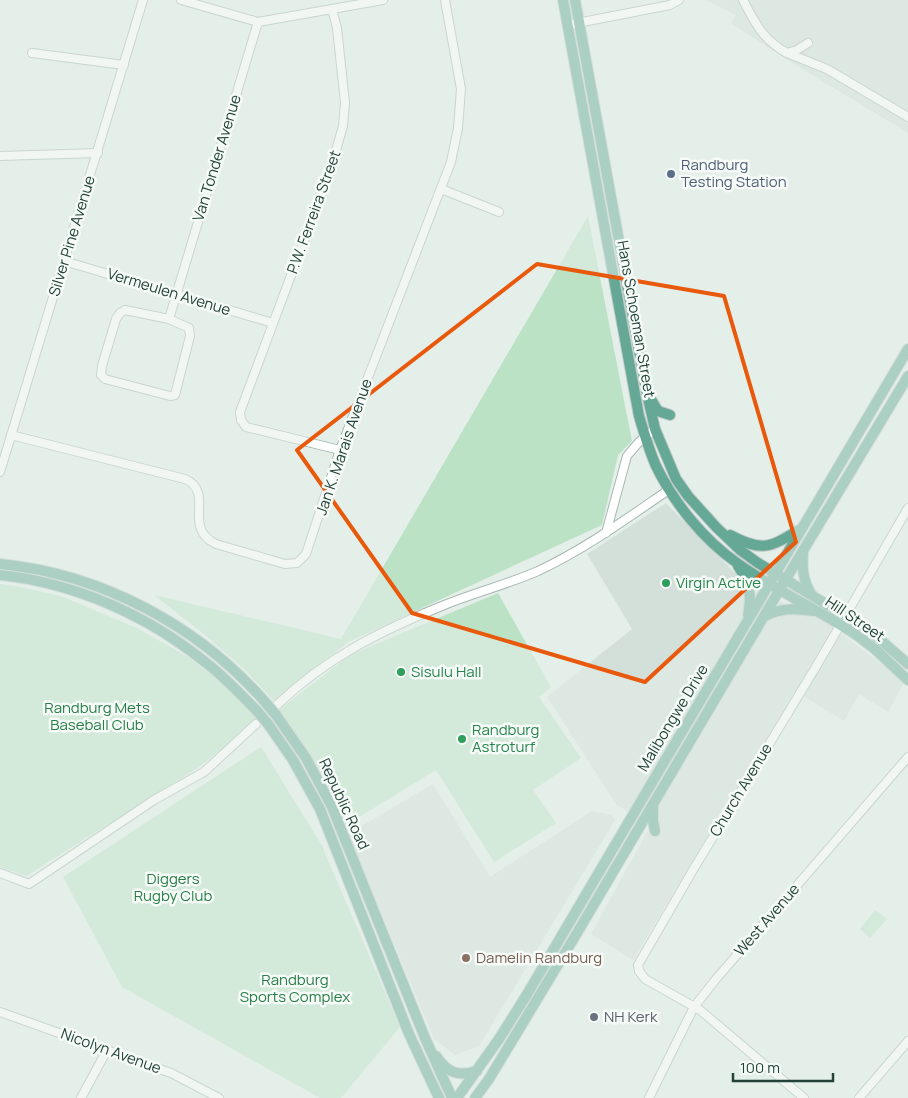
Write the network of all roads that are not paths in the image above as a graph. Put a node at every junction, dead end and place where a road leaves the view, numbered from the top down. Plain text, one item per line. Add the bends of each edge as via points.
1 (143, 0) edge
2 (181, 0) edge
3 (383, 0) edge
4 (445, 0) edge
5 (563, 0) edge
6 (575, 0) edge
7 (679, 0) edge
8 (743, 0) edge
9 (332, 10) junction
10 (258, 22) junction
11 (579, 23) junction
12 (567, 25) junction
13 (808, 43) dead end
14 (32, 53) dead end
15 (788, 53) junction
16 (124, 65) junction
17 (908, 117) edge
18 (98, 153) junction
19 (0, 156) edge
20 (442, 189) junction
21 (499, 212) dead end
22 (64, 261) junction
23 (176, 294) junction
24 (169, 319) junction
25 (273, 323) junction
26 (908, 349) edge
27 (908, 376) edge
28 (647, 394) junction
29 (670, 415) dead end
30 (655, 428) junction
31 (11, 435) junction
32 (645, 437) junction
33 (340, 450) junction
34 (0, 472) edge
35 (670, 489) junction
36 (908, 508) edge
37 (716, 527) junction
38 (802, 528) junction
39 (606, 533) junction
40 (803, 552) junction
41 (734, 561) junction
42 (0, 564) edge
43 (775, 573) junction
44 (0, 575) edge
45 (786, 580) junction
46 (769, 583) junction
47 (780, 589) junction
48 (812, 595) junction
49 (819, 612) junction
50 (765, 616) junction
51 (843, 620) junction
52 (746, 623) junction
53 (908, 664) edge
54 (908, 680) edge
55 (277, 704) dead end
56 (256, 724) dead end
57 (908, 757) edge
58 (654, 803) junction
59 (633, 839) junction
60 (0, 873) edge
61 (694, 1006) junction
62 (0, 1012) edge
63 (425, 1038) junction
64 (908, 1041) edge
65 (107, 1050) junction
66 (478, 1071) junction
67 (489, 1079) junction
68 (431, 1083) junction
69 (81, 1098) edge
70 (218, 1098) edge
71 (432, 1098) edge
72 (439, 1098) edge
73 (452, 1098) edge
74 (457, 1098) edge
75 (475, 1098) edge
76 (481, 1098) edge
77 (649, 1098) edge
78 (804, 1098) edge
79 (859, 1098) edge

1 - 16 street, Silver Pine Avenue
2 - 10 street
3 - 9 street
4 - 20 street, Jan K. Marais Avenue via 461,89 455,146
5 - 12 main road, Hans Schoeman Street
6 - 11 main road, Hans Schoeman Street
7 - 11 street via 670,5
8 - 15 street via 762,34
9 - 10 street
9 - 25 street, P.W. Ferreira Street via 345,103 343,126 330,171
10 - 23 street, Van Tonder Avenue
11 - 12 street
11 - 28 main road, Hans Schoeman Street
12 - 32 main road, Hans Schoeman Street via 638,416
13 - 15 street
14 - 16 street
15 - 17 street via 827,69
16 - 18 street, Silver Pine Avenue
18 - 19 street
18 - 22 street, Silver Pine Avenue
20 - 21 street
20 - 33 street, Jan K. Marais Avenue
22 - 23 street, Vermeulen Avenue
22 - 31 street, Silver Pine Avenue
23 - 24 street, Van Tonder Avenue
23 - 25 street, Vermeulen Avenue
24 - 24 street via 190,331 175,395 102,377 102,366 120,313 128,310
25 - 33 street, P.W. Ferreira Street via 241,407 241,420 246,427
26 - 38 main road, Malibongwe Drive
27 - 40 main road, Malibongwe Drive
28 - 29 main road via 657,410
28 - 30 main road, Hans Schoeman Street
30 - 32 street
30 - 37 main road, Hans Schoeman Street via 676,479
31 - 33 street, Jan K. Marais Avenue via 190,481 198,491 200,527 208,540 291,564 306,554
31 - 34 street, Silver Pine Avenue
32 - 35 main road, Hans Schoeman Street via 657,468
32 - 39 street via 627,456
35 - 39 street
35 - 41 main road, Hans Schoeman Street via 698,527
36 - 51 street, Church Avenue
37 - 38 main road via 749,545 762,546 775,544
37 - 43 main road, Hans Schoeman Street via 740,550
38 - 43 main road, Malibongwe Drive
39 - 55 street via 536,571 442,606 368,639 322,667
40 - 45 main road, Malibongwe Drive
40 - 48 main road via 803,576
41 - 46 main road, Hans Schoeman Street
41 - 52 main road via 750,590
42 - 63 main road, Republic Road, bridge via 24,566 73,578 152,611 218,657 266,703 306,758 332,807
43 - 45 main road, Hans Schoeman Street
43 - 46 main road, Malibongwe Drive
44 - 68 main road, Republic Road, bridge via 67,589 138,618 206,662 258,712 294,760 320,809
45 - 47 main road, Malibongwe Drive
45 - 48 main road, Hill Street
46 - 47 main road, Hans Schoeman Street
46 - 52 main road, Malibongwe Drive
47 - 49 main road, Hill Street
47 - 50 main road, Malibongwe Drive
48 - 51 main road, Hill Street
49 - 50 main road via 789,609
49 - 51 main road, Hill Street
50 - 58 main road, Malibongwe Drive
51 - 53 main road, Hill Street via 883,641
51 - 54 main road, Hill Street
51 - 61 street, Church Avenue via 638,966 642,976 651,984
52 - 66 main road, Malibongwe Drive
56 - 60 street via 204,772 154,800 29,884
57 - 61 street, West Avenue
58 - 59 main road, Malibongwe Drive
58 - 59 main road via 654,830
59 - 67 main road, Malibongwe Drive
61 - 77 street, West Avenue
61 - 78 street
62 - 65 street, Nicolyn Avenue
63 - 66 main road via 448,1070 464,1075
63 - 73 main road, Republic Road
64 - 79 street
65 - 69 street
65 - 70 street, Nicolyn Avenue via 170,1073
66 - 74 main road, Malibongwe Drive
67 - 75 main road, Malibongwe Drive
67 - 76 main road
68 - 71 main road
68 - 72 main road, Republic Road

